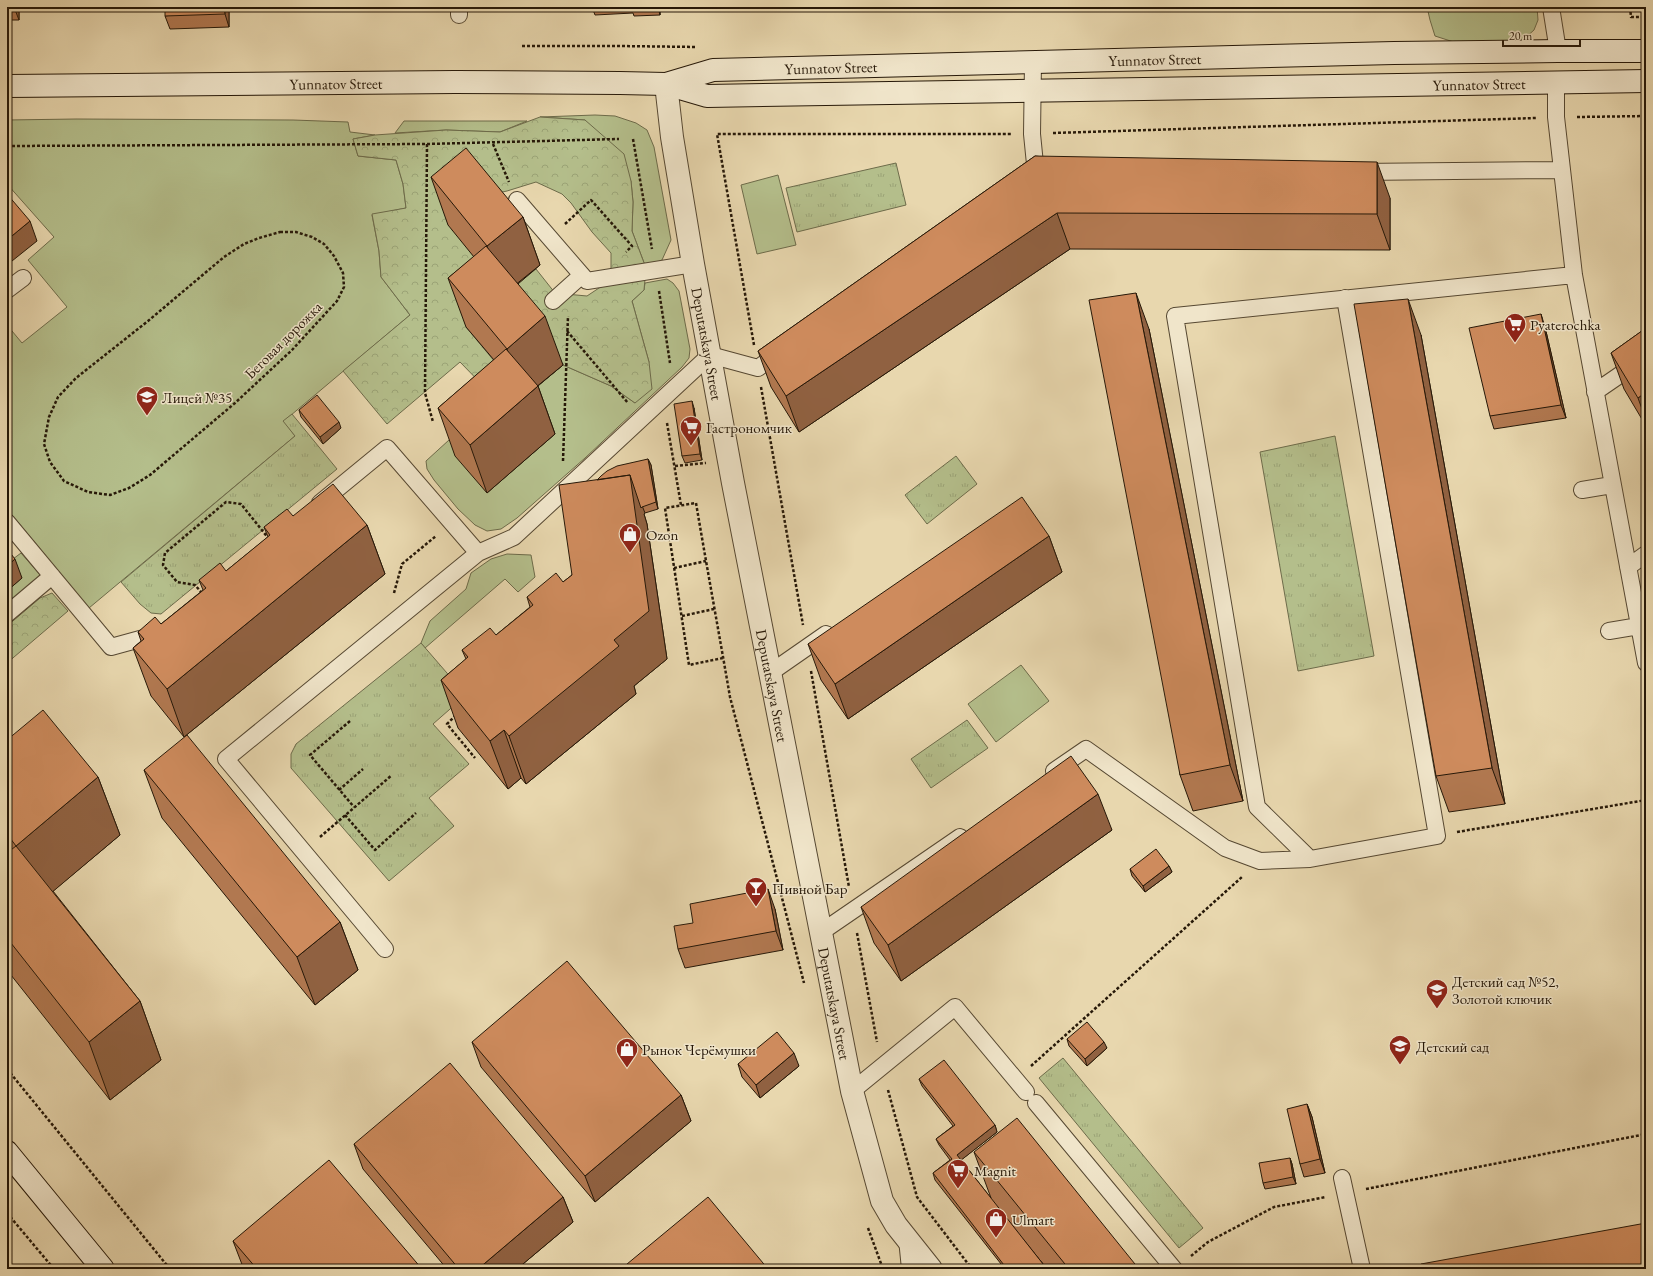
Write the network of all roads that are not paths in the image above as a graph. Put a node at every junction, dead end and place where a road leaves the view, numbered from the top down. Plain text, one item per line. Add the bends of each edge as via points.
1 (1550, 7) edge
2 (1558, 51) junction
3 (1646, 52) edge
4 (1033, 62) junction
5 (1556, 81) junction
6 (1646, 81) edge
7 (666, 84) junction
8 (7, 86) edge
9 (1032, 90) junction
10 (1562, 170) junction
11 (1347, 172) edge
12 (1052, 174) edge
13 (518, 200) road end
14 (694, 264) junction
15 (582, 275) junction
16 (1574, 275) junction
17 (23, 278) dead end
18 (7, 290) edge
19 (1345, 298) junction
20 (553, 301) dead end
21 (790, 345) edge
22 (710, 355) junction
23 (1646, 357) edge
24 (1595, 392) junction
25 (1612, 485) junction
26 (1582, 490) dead end
27 (309, 513) edge
28 (7, 522) edge
29 (478, 553) junction
30 (1646, 554) edge
31 (1628, 567) junction
32 (52, 576) junction
33 (7, 614) edge
34 (176, 622) edge
35 (840, 625) edge
36 (1639, 626) junction
37 (1609, 631) dead end
38 (1646, 663) edge
39 (770, 673) junction
40 (1040, 780) edge
41 (970, 830) edge
42 (1310, 859) junction
43 (820, 933) junction
44 (385, 949) dead end
45 (852, 1091) junction
46 (7, 1152) edge
47 (1344, 1186) road end
48 (907, 1239) junction
49 (1180, 1265) edge
50 (103, 1269) edge
51 (910, 1269) edge
52 (931, 1269) edge
53 (1362, 1269) edge

1 - 2 lane
2 - 3 main road, Yunnatov Street
2 - 4 main road, Yunnatov Street
4 - 7 main road, Yunnatov Street via 713,70
4 - 9 lane
5 - 6 main road, Yunnatov Street
5 - 9 main road, Yunnatov Street
5 - 10 lane via 1556,117
7 - 8 main road, Yunnatov Street via 455,82
7 - 9 main road, Yunnatov Street via 707,96
7 - 14 main road, Deputatskaya Street via 672,138
9 - 12 lane via 1029,178
10 - 11 lane
10 - 16 lane
13 - 15 lane
14 - 15 lane via 587,281
14 - 22 main road, Deputatskaya Street
15 - 20 lane
16 - 19 lane
16 - 24 lane
17 - 18 lane
19 - 42 lane via 1436,836
19 - 42 lane via 1175,316 1257,807
21 - 22 lane via 758,368
22 - 29 lane via 514,537
22 - 39 main road, Deputatskaya Street
23 - 24 lane
24 - 25 lane
25 - 26 lane
25 - 31 lane
27 - 29 lane via 387,448
28 - 32 lane
29 - 44 lane via 226,759
30 - 31 lane
31 - 36 lane
32 - 33 lane
32 - 34 lane via 111,646 164,632
35 - 39 lane
36 - 37 lane
36 - 38 lane
39 - 43 main road, Deputatskaya Street
40 - 42 lane via 1086,749 1225,848 1260,861
41 - 43 lane
43 - 45 main road, Deputatskaya Street
45 - 48 main road, Deputatskaya Street via 882,1201
45 - 49 lane via 955,1007 1031,1098
46 - 50 main road
47 - 53 lane
48 - 51 lane
48 - 52 main road, Deputatskaya Street

